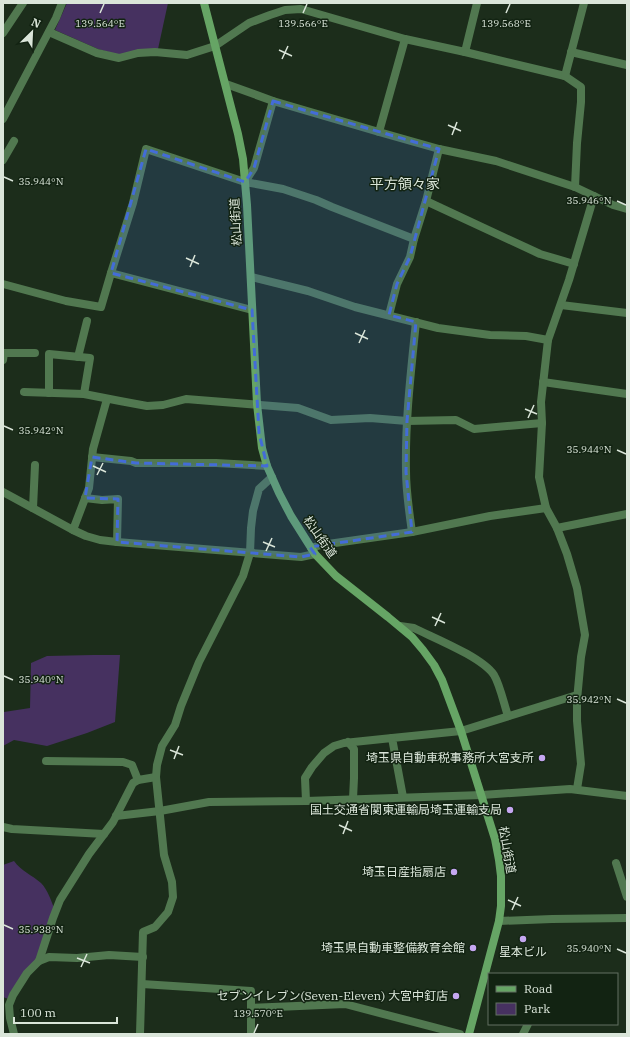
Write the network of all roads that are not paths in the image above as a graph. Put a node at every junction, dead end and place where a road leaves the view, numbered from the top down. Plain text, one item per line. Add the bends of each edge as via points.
1 (23, 3) edge
2 (62, 3) edge
3 (204, 3) edge
4 (477, 3) edge
5 (584, 3) edge
6 (49, 32) junction
7 (3, 33) edge
8 (405, 39) junction
9 (215, 46) junction
10 (466, 52) junction
11 (572, 52) junction
12 (627, 65) edge
13 (565, 76) junction
14 (226, 84) junction
15 (274, 101) junction
16 (3, 119) edge
17 (379, 132) junction
18 (14, 142) dead end
19 (439, 149) junction
20 (3, 160) edge
21 (245, 182) junction
22 (575, 186) junction
23 (594, 196) junction
24 (426, 201) junction
25 (627, 209) edge
26 (414, 239) junction
27 (574, 264) junction
28 (111, 273) junction
29 (251, 277) junction
30 (3, 284) edge
31 (561, 305) junction
32 (252, 310) junction
33 (627, 313) edge
34 (389, 315) junction
35 (86, 321) dead end
36 (416, 322) junction
37 (548, 340) junction
38 (35, 353) dead end
39 (78, 357) junction
40 (3, 360) edge
41 (543, 382) junction
42 (24, 392) dead end
43 (49, 393) junction
44 (84, 394) junction
45 (627, 394) edge
46 (107, 398) junction
47 (257, 404) junction
48 (407, 421) junction
49 (542, 423) junction
50 (92, 457) junction
51 (35, 464) dead end
52 (267, 466) junction
53 (272, 477) junction
54 (3, 492) edge
55 (85, 498) junction
56 (33, 508) junction
57 (546, 508) junction
58 (627, 514) edge
59 (557, 528) junction
60 (73, 530) junction
61 (412, 532) junction
62 (117, 542) junction
63 (313, 551) junction
64 (250, 553) junction
65 (400, 626) junction
66 (577, 695) junction
67 (508, 716) junction
68 (461, 731) junction
69 (392, 738) junction
70 (348, 742) junction
71 (46, 761) dead end
72 (156, 777) junction
73 (138, 780) junction
74 (577, 790) junction
75 (482, 795) junction
76 (627, 796) edge
77 (403, 797) junction
78 (352, 799) junction
79 (306, 801) junction
80 (160, 811) junction
81 (116, 816) junction
82 (3, 827) edge
83 (104, 834) junction
84 (616, 863) dead end
85 (626, 893) edge
86 (627, 918) edge
87 (500, 921) junction
88 (143, 958) junction
89 (38, 961) junction
90 (142, 984) junction
91 (251, 1008) junction
92 (527, 1025) edge
93 (14, 1034) edge
94 (140, 1034) edge
95 (251, 1034) edge
96 (460, 1034) edge
97 (469, 1034) edge
98 (522, 1034) edge

1 - 7 street
2 - 6 street
3 - 9 main road, 松山街道
4 - 10 street
5 - 11 street
6 - 9 street via 97,53 120,58 155,52 188,55
6 - 16 street
8 - 9 street via 301,10 285,10 248,23
8 - 10 street
8 - 17 street
9 - 14 main road, 松山街道
10 - 13 street
11 - 12 street
11 - 13 street
13 - 22 street via 581,87
14 - 15 street
14 - 21 main road, 松山街道 via 243,159
15 - 17 street
15 - 21 street via 254,168
17 - 19 street
18 - 20 street
19 - 22 street via 496,161
19 - 24 street
21 - 26 street via 283,189 316,200
21 - 28 street via 146,149 133,203
21 - 29 main road, 松山街道
22 - 23 street
23 - 25 street
23 - 27 street
24 - 26 street
24 - 27 street via 540,254
26 - 34 street via 410,257 397,284
27 - 31 street
28 - 30 street via 101,307 66,301
28 - 32 street
29 - 32 main road, 松山街道
29 - 34 street
31 - 33 street
31 - 37 street
32 - 47 main road, 松山街道
34 - 36 street
35 - 39 street
36 - 37 street via 438,328
36 - 48 street
37 - 41 street
38 - 40 street via 4,353
39 - 43 street via 49,354
39 - 44 street via 90,358
41 - 45 street
41 - 49 street via 540,402
42 - 43 street
43 - 44 street
44 - 46 street
46 - 47 street via 147,406 186,399
46 - 50 street
47 - 48 street via 298,408 331,420 370,418
47 - 52 main road, 松山街道 via 262,448
48 - 49 street via 456,420 474,429
48 - 61 street via 406,472
49 - 57 street via 539,477
50 - 52 street via 136,463
50 - 55 street via 89,488
51 - 56 street
52 - 53 main road, 松山街道
53 - 63 main road, 松山街道 via 291,516
53 - 64 street via 259,489 253,511
54 - 56 street
55 - 60 street
55 - 62 street via 118,499
56 - 60 street
57 - 59 street
57 - 61 street
58 - 59 street
59 - 66 street via 577,588 585,635
60 - 62 street via 100,540
61 - 63 street via 320,545
62 - 64 street
63 - 64 street via 301,557
63 - 65 main road, 松山街道 via 336,576
64 - 72 street via 243,576 199,662 175,726 162,746
65 - 67 street via 414,628 481,663 496,679
65 - 68 main road, 松山街道 via 434,665
66 - 67 street
66 - 74 street via 581,764
67 - 68 street
68 - 69 street
68 - 75 main road, 松山街道
69 - 70 street
69 - 77 street
70 - 78 street via 354,749
70 - 79 street via 334,746 312,767 305,778
71 - 73 street via 123,762 132,765
72 - 73 street
72 - 80 street
73 - 81 street via 133,783
74 - 75 street
74 - 76 street
75 - 77 street
75 - 87 main road, 松山街道 via 499,860
77 - 78 street
78 - 79 street
79 - 80 street via 209,802
80 - 81 street
80 - 88 street via 164,855 172,882 173,897 168,912 155,927 143,932
81 - 83 street
82 - 83 street
83 - 89 street via 60,900
84 - 85 street
86 - 87 street
87 - 97 main road, 松山街道
88 - 89 street via 109,955 49,957
88 - 90 street
89 - 93 street via 27,973 9,1005
90 - 91 street via 251,991
90 - 94 street
91 - 95 street
91 - 96 street via 345,1004
92 - 98 street

